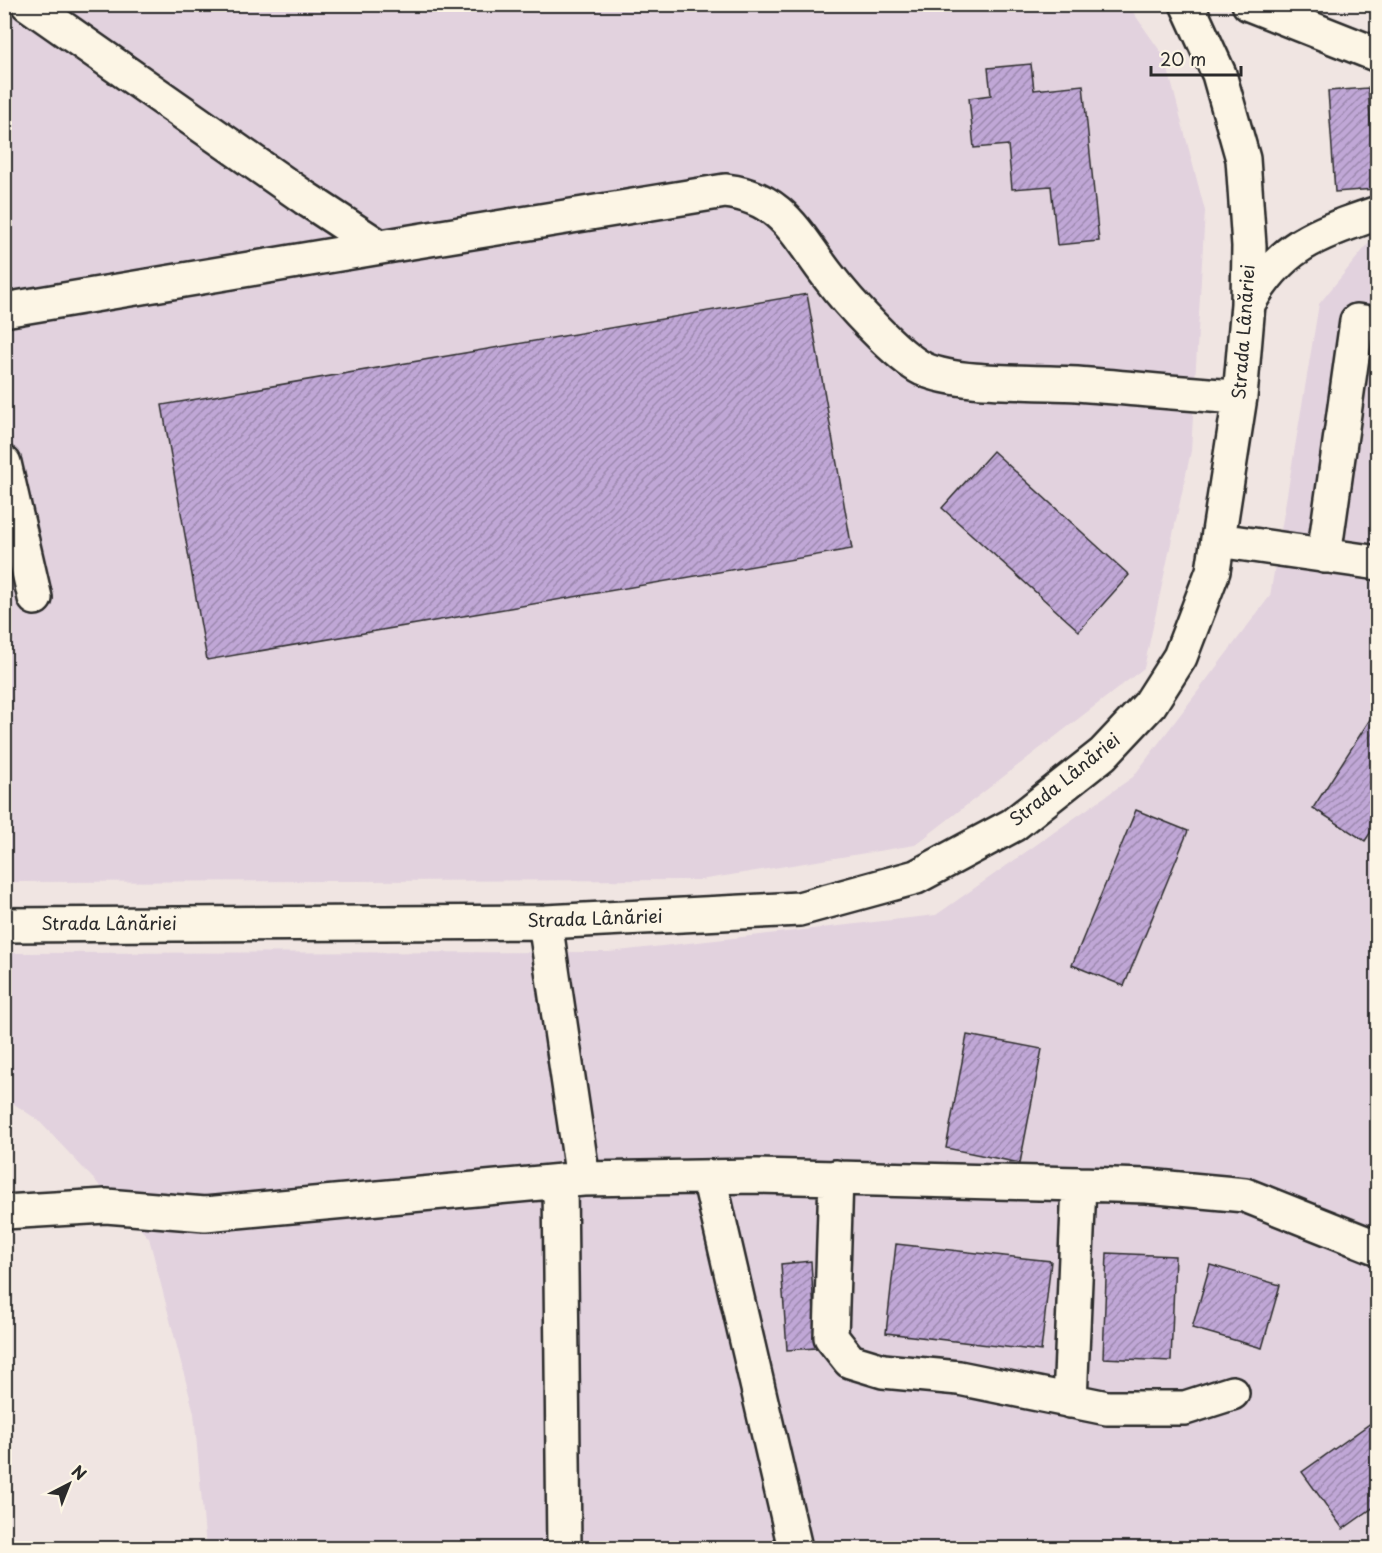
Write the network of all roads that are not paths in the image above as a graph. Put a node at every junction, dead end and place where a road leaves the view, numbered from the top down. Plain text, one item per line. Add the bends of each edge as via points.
1 (28, 4) edge
2 (1187, 4) edge
3 (1249, 4) edge
4 (1377, 55) edge
5 (1377, 213) edge
6 (378, 246) junction
7 (1248, 304) junction
8 (4, 310) edge
9 (1377, 324) edge
10 (1240, 398) junction
11 (4, 463) edge
12 (1218, 540) junction
13 (1324, 556) junction
14 (1377, 564) edge
15 (35, 598) dead end
16 (545, 922) junction
17 (4, 925) edge
18 (709, 1177) junction
19 (836, 1178) junction
20 (572, 1180) junction
21 (1079, 1184) junction
22 (4, 1212) edge
23 (1377, 1248) edge
24 (1232, 1393) dead end
25 (1071, 1401) junction
26 (564, 1548) edge
27 (795, 1548) edge

1 - 6 street
2 - 7 street, Strada Lânăriei via 1220,74 1243,159
3 - 4 street
5 - 7 street via 1302,242 1264,277
6 - 8 street
6 - 10 street via 725,191 747,193 781,215 830,278 895,347 923,369 960,378
7 - 10 street, Strada Lânăriei
9 - 13 street via 1357,321
10 - 12 street, Strada Lânăriei
11 - 15 street
12 - 13 street
12 - 16 street, Strada Lânăriei via 1213,571 1180,657 1150,704 1103,754 1013,825 916,877 799,909
13 - 14 street
16 - 17 street, Strada Lânăriei
16 - 20 street
18 - 19 street
18 - 20 street
18 - 27 street
19 - 21 street
19 - 25 street via 831,1336 850,1361 883,1371 959,1378
20 - 22 street via 205,1214 106,1206
20 - 26 street
21 - 23 street via 1245,1195
21 - 25 street
24 - 25 street via 1185,1408 1107,1408

